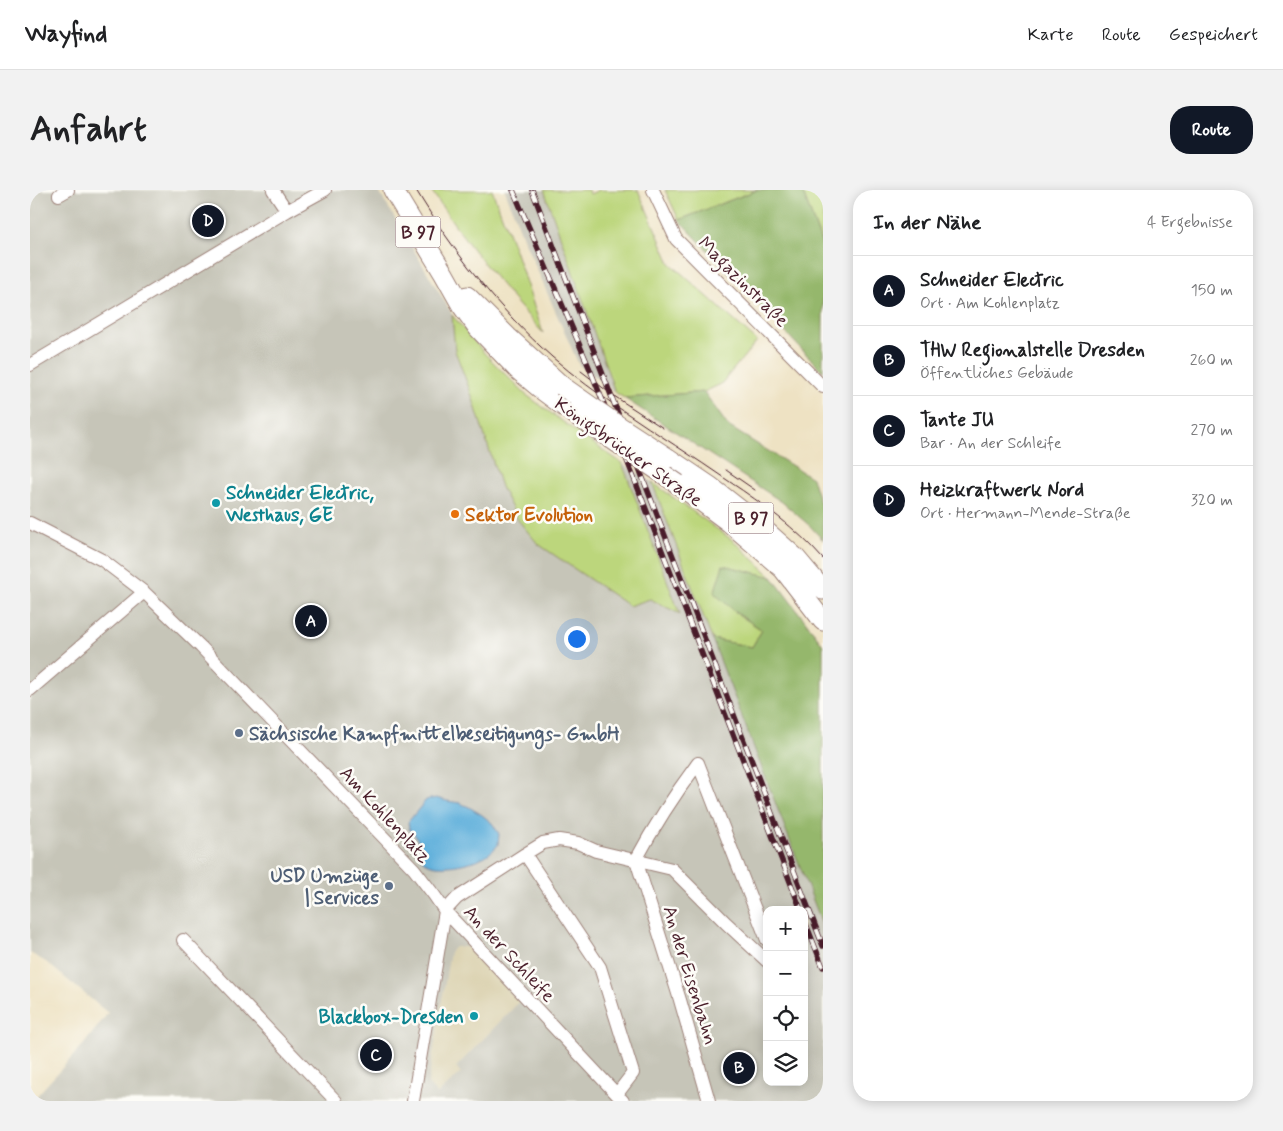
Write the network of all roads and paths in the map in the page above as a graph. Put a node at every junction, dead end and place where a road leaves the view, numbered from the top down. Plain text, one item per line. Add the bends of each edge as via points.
1 (273, 190) edge
2 (325, 190) edge
3 (393, 190) edge
4 (653, 190) edge
5 (286, 211) junction
6 (444, 274) junction
7 (30, 366) edge
8 (823, 387) edge
9 (30, 523) edge
10 (823, 590) edge
11 (144, 592) junction
12 (823, 621) edge
13 (30, 690) edge
14 (525, 854) junction
15 (636, 860) junction
16 (445, 911) junction
17 (763, 930) edge
18 (183, 940) dead end
19 (763, 957) edge
20 (620, 1098) edge
21 (336, 1101) edge
22 (413, 1101) edge
23 (709, 1101) edge

1 - 5 street
2 - 5 street
3 - 6 main road, Königsbrücker Straße / B 97
4 - 8 street, Magazinstraße via 676,239
5 - 7 street
6 - 10 main road, Königsbrücker Straße / B 97, bridge via 562,386 711,487 795,557
6 - 12 main road, Königsbrücker Straße / B 97, bridge via 478,328 518,370 573,413 730,523 783,569
9 - 11 street, Am Kohlenplatz via 102,560
11 - 13 street
11 - 16 street, Am Kohlenplatz via 414,869
14 - 15 street via 543,843 559,840
14 - 16 street via 457,898
14 - 20 street, An der Schleife via 600,967 633,1073
15 - 17 street via 698,763
15 - 19 street, An der Eisenbahn via 672,869
15 - 23 street, An der Eisenbahn
16 - 20 street, An der Schleife
16 - 22 street, An der Schleife
18 - 21 street

